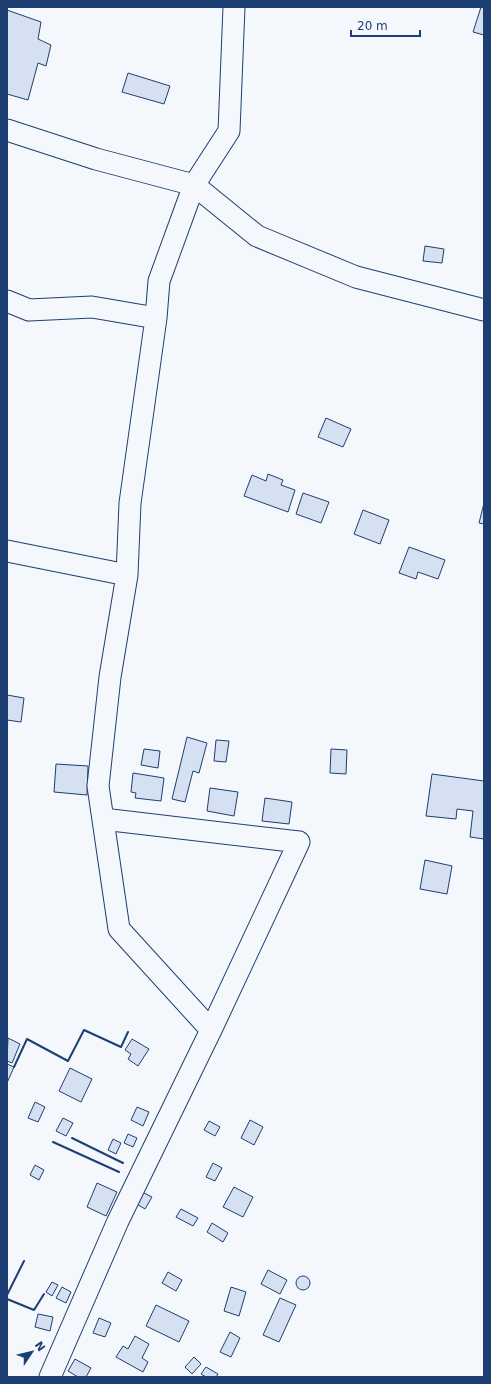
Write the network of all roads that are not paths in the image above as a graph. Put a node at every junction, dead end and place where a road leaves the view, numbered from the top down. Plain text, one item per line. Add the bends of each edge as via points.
1 (234, 7) edge
2 (7, 130) edge
3 (194, 185) junction
4 (7, 301) edge
5 (484, 310) edge
6 (156, 318) junction
7 (7, 551) edge
8 (127, 576) junction
9 (103, 819) junction
10 (211, 1030) junction
11 (50, 1377) edge

1 - 3 street via 228,131
2 - 3 street via 96,159
3 - 5 street via 257,236 356,277
3 - 6 street via 159,281
4 - 6 street via 29,310 92,307
6 - 8 street via 130,503
7 - 8 street
8 - 9 street via 110,677 98,786
9 - 10 street via 119,929
9 - 10 street via 299,842
10 - 11 street via 118,1220

